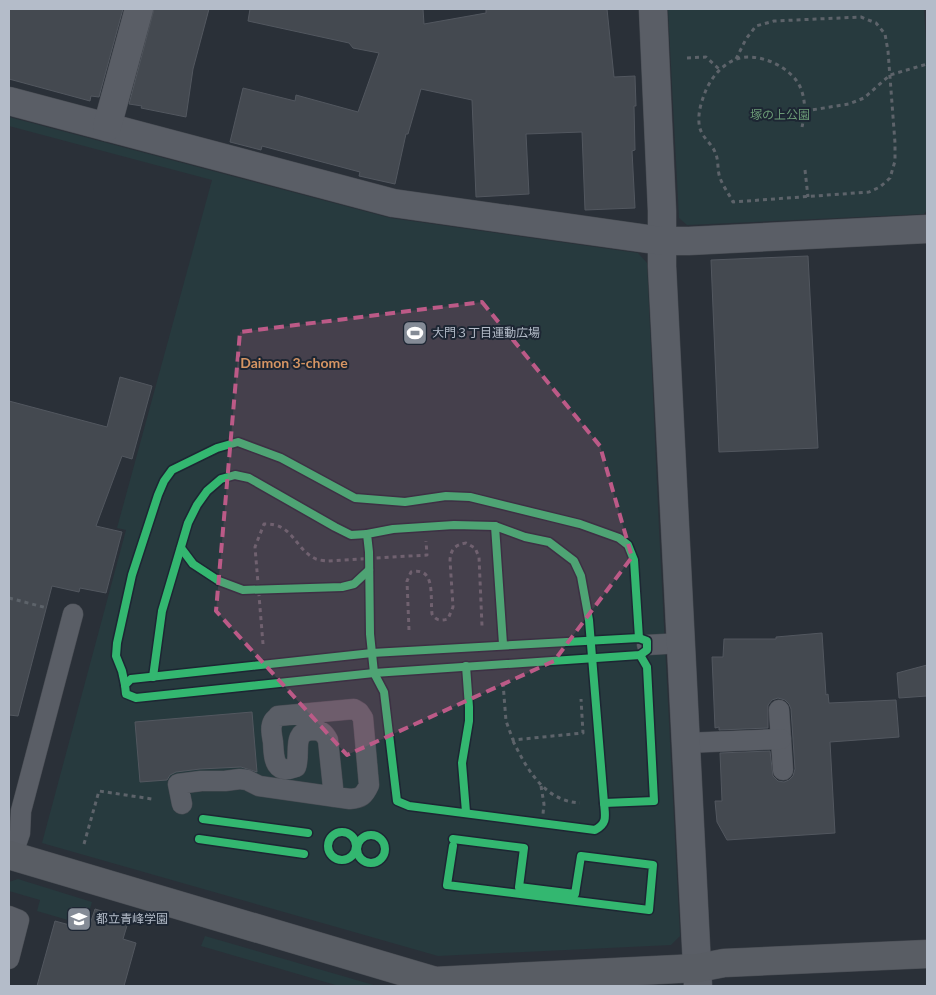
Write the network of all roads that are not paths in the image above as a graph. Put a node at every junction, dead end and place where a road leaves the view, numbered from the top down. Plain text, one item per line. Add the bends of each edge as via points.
1 (139, 9) edge
2 (653, 9) edge
3 (9, 101) edge
4 (107, 128) junction
5 (927, 229) edge
6 (662, 241) junction
7 (73, 614) road end
8 (682, 643) junction
9 (647, 645) dead end
10 (779, 710) dead end
11 (781, 739) junction
12 (685, 743) junction
13 (783, 770) dead end
14 (334, 796) junction
15 (182, 804) road end
16 (11, 856) edge
17 (9, 916) edge
18 (927, 954) edge
19 (9, 959) edge
20 (698, 977) edge
21 (435, 984) edge

1 - 4 street
2 - 6 street
3 - 4 street
4 - 6 street via 393,203
5 - 6 street
6 - 8 street
7 - 16 lane via 21,811 20,833
8 - 9 lane
8 - 12 street
10 - 11 lane
11 - 12 lane
11 - 13 lane
12 - 20 street
14 - 14 lane via 328,740 324,733 318,730 300,734 296,766 289,769 276,765 271,727 278,716 354,709 359,712 363,718 369,785 360,798
14 - 15 lane via 259,786 247,780 201,781 178,784
16 - 21 street
17 - 19 lane via 19,920
18 - 20 street via 724,963
20 - 21 street

